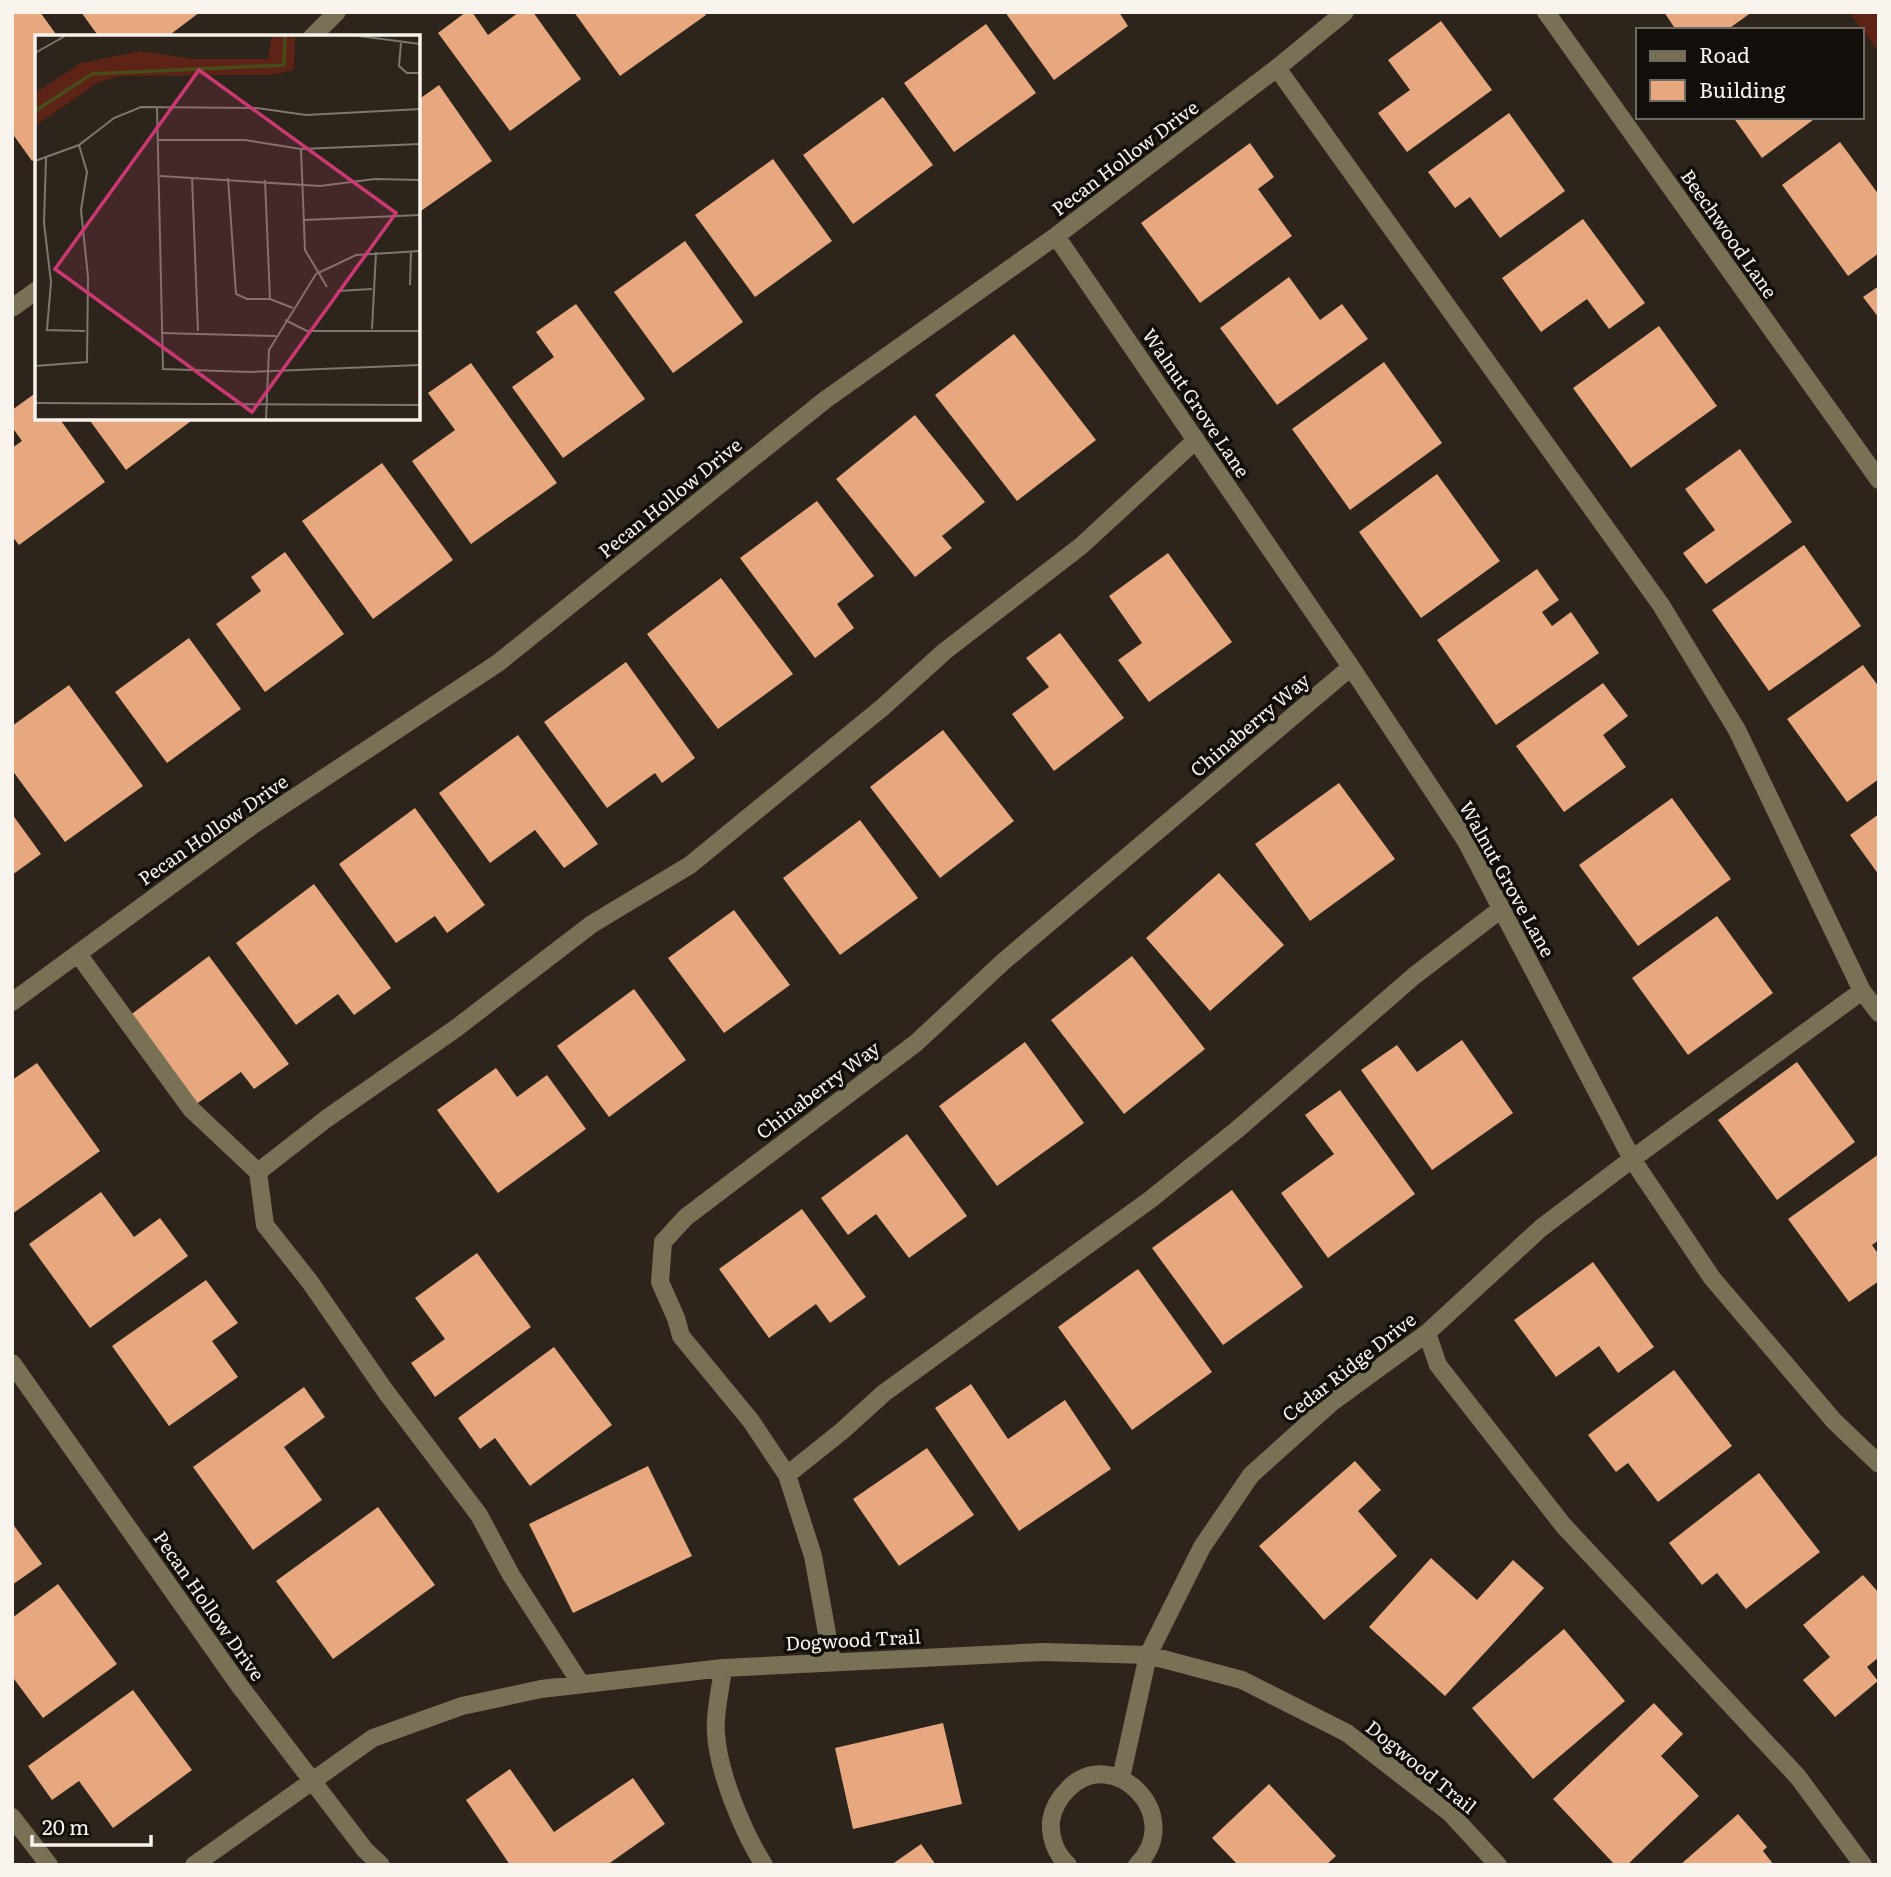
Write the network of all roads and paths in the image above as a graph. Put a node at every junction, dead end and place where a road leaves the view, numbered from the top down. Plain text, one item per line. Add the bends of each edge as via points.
1 (337, 12) edge
2 (1345, 12) edge
3 (1546, 12) edge
4 (314, 35) edge
5 (1277, 68) junction
6 (1056, 236) junction
7 (35, 291) edge
8 (12, 308) edge
9 (1196, 440) junction
10 (1879, 480) edge
11 (1351, 667) junction
12 (1501, 909) junction
13 (78, 954) junction
14 (1862, 991) junction
15 (12, 1002) edge
16 (1879, 1013) edge
17 (1632, 1159) junction
18 (258, 1172) junction
19 (1427, 1333) junction
20 (12, 1363) edge
21 (1879, 1464) edge
22 (787, 1475) junction
23 (1148, 1654) junction
24 (832, 1661) junction
25 (723, 1668) junction
26 (581, 1684) junction
27 (1121, 1778) junction
28 (312, 1781) junction
29 (12, 1817) edge
30 (1139, 1864) edge
31 (48, 1865) edge
32 (194, 1865) edge
33 (382, 1865) edge
34 (764, 1865) edge
35 (1068, 1865) edge
36 (1497, 1865) edge
37 (1863, 1865) edge

1 - 4 street
2 - 5 street, Pecan Hollow Drive
3 - 10 street, Beechwood Lane
5 - 6 street, Pecan Hollow Drive
5 - 14 street via 1661,605 1737,730
6 - 9 street, Walnut Grove Lane
6 - 13 street, Pecan Hollow Drive via 825,400 498,663 253,825
7 - 8 street
9 - 11 street, Walnut Grove Lane
9 - 18 street via 1081,545 690,865 592,924
11 - 12 street, Walnut Grove Lane via 1466,841
11 - 22 street, Chinaberry Way via 1004,961 916,1042 686,1217 663,1241 660,1282 681,1336 751,1421
12 - 17 street, Walnut Grove Lane
12 - 22 street via 1151,1199 884,1393
13 - 15 street, Pecan Hollow Drive
13 - 18 street via 191,1109
14 - 16 street
14 - 17 street, Cedar Ridge Drive
17 - 19 street, Cedar Ridge Drive via 1541,1228
17 - 21 street, Walnut Grove Lane via 1712,1278 1834,1421
18 - 26 street via 265,1225 479,1515
19 - 23 street, Cedar Ridge Drive via 1331,1403 1251,1475 1202,1547
19 - 37 street via 1438,1365 1563,1525 1798,1777
20 - 28 street, Pecan Hollow Drive
22 - 24 street, Chinaberry Way via 813,1556
23 - 24 street, Dogwood Trail via 1043,1652
23 - 27 street, Cedar Ridge Drive
23 - 36 street, Dogwood Trail via 1242,1680 1347,1734 1450,1813
24 - 25 street, Dogwood Trail
25 - 26 street, Dogwood Trail
25 - 34 street via 715,1732 722,1770
26 - 28 street, Dogwood Trail via 462,1706 373,1738
27 - 30 street via 1147,1800 1153,1816 1154,1833
27 - 35 street via 1087,1777 1059,1798 1051,1830 1055,1848
28 - 32 street, Dogwood Trail
28 - 33 street, Pecan Hollow Drive
29 - 31 street

